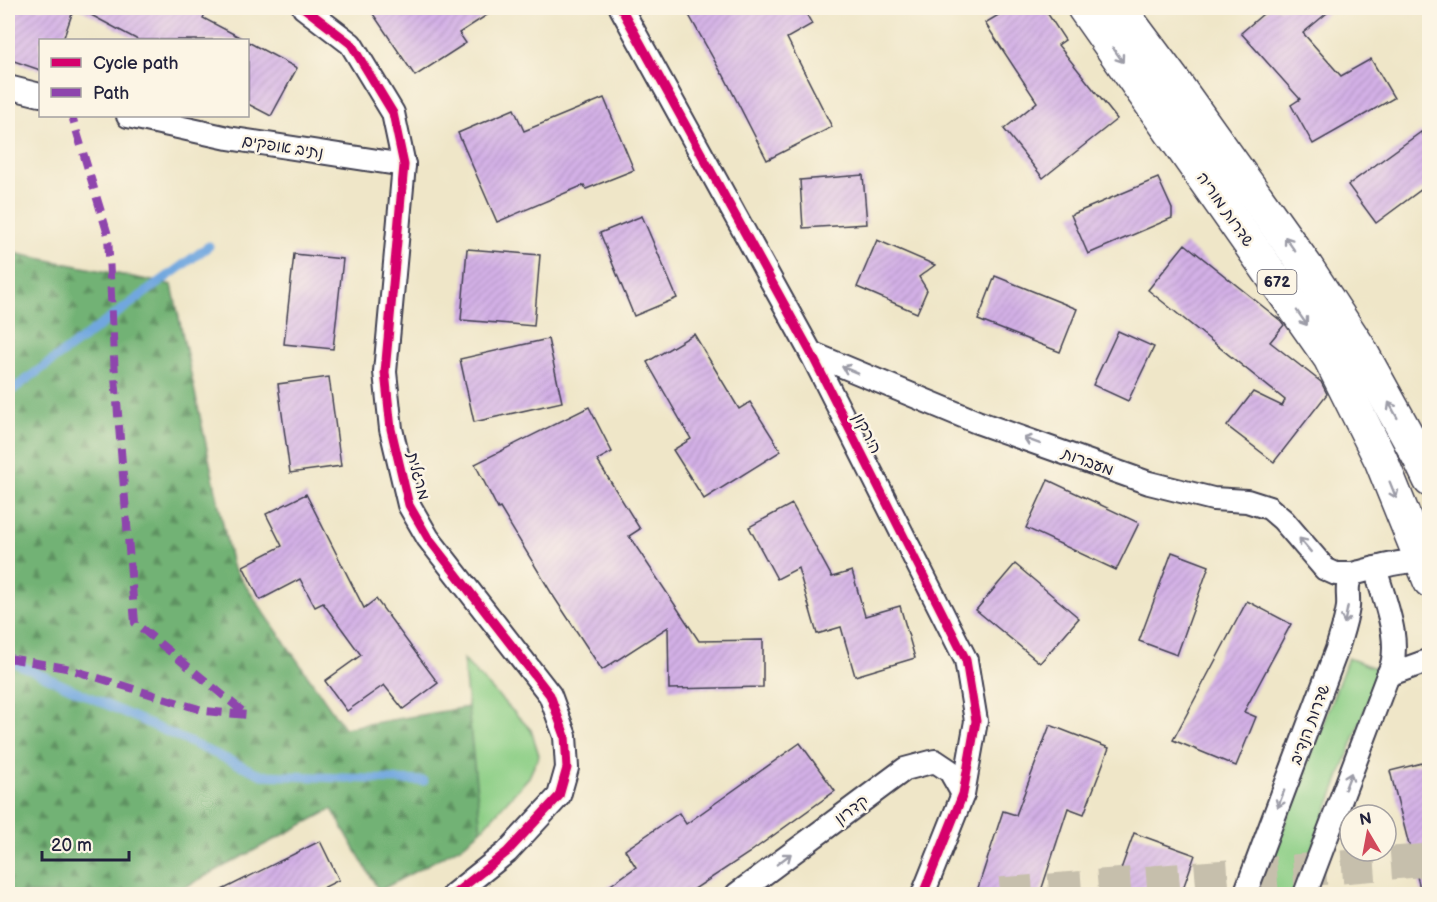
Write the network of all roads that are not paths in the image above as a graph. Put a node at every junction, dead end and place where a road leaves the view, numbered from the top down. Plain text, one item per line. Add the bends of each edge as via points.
1 (304, 8) edge
2 (621, 8) edge
3 (1084, 8) edge
4 (1119, 8) edge
5 (8, 87) edge
6 (39, 95) edge
7 (133, 117) edge
8 (404, 165) junction
9 (811, 353) junction
10 (1430, 480) edge
11 (1427, 567) edge
12 (1375, 568) junction
13 (1352, 574) junction
14 (1430, 660) edge
15 (1388, 675) junction
16 (963, 794) junction
17 (454, 894) edge
18 (737, 894) edge
19 (923, 894) edge
20 (1245, 894) edge
21 (1305, 894) edge

1 - 8 street, מרגלית via 351,44 393,113
2 - 9 street, הירקון
3 -> 11 main road, שדרות מוריה / 672 via 1330,358 1382,460
10 -> 4 main road, שדרות מוריה / 672 via 1358,346 1307,268
5 - 6 street
7 - 8 street, נתיב אופקים via 228,138
8 - 17 street, מרגלית via 385,372 391,429 409,505 428,538 550,695 565,736 567,768 559,796 507,852
13 -> 9 street, מעברות via 1325,569 1269,508 1149,483 977,422
9 - 16 street, הירקון via 966,660 975,721
11 - 12 street
12 - 13 street
12 - 15 street via 1394,643
13 -> 20 street, שדרות הנדיב via 1337,649
14 - 15 street
21 -> 15 street
18 -> 16 street, קדרון via 905,768 935,761 950,771
16 - 19 street, הירקון

